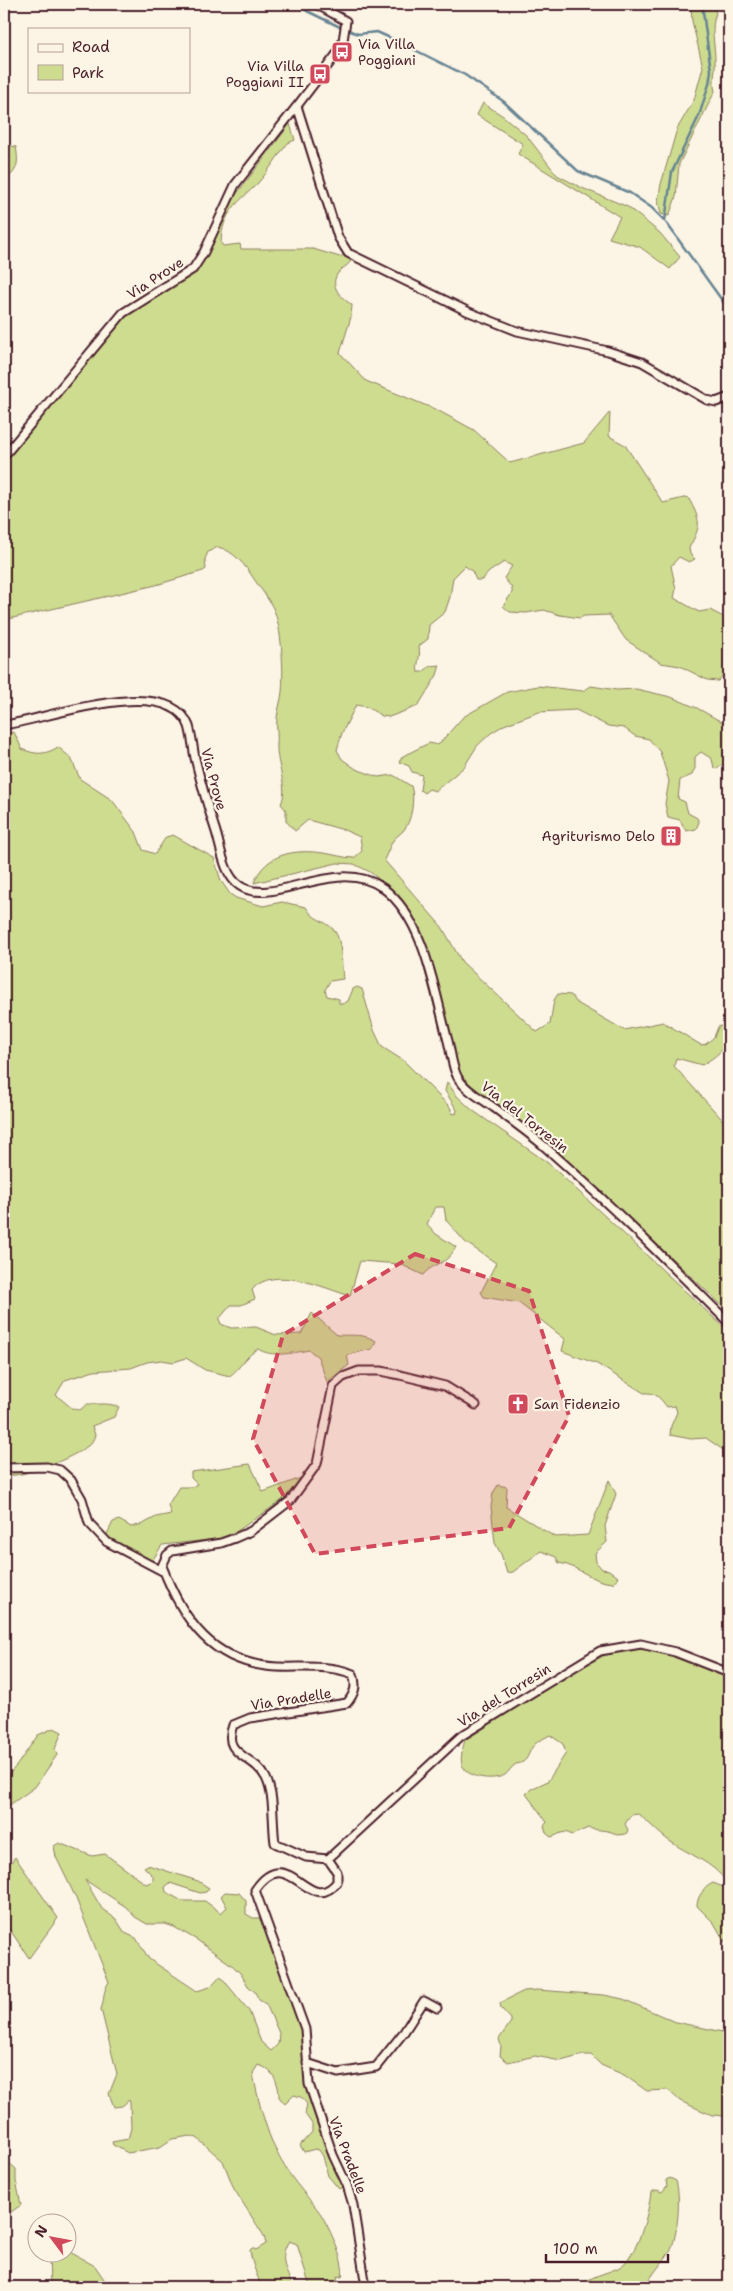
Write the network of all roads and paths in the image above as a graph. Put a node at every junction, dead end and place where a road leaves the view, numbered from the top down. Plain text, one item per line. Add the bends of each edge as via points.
1 (316, 4) edge
2 (297, 106) junction
3 (729, 397) edge
4 (4, 456) edge
5 (4, 725) edge
6 (379, 886) joint
7 (729, 1323) edge
8 (476, 1405) dead end
9 (4, 1468) edge
10 (164, 1572) junction
11 (729, 1673) edge
12 (328, 1859) junction
13 (437, 2008) dead end
14 (308, 2063) junction
15 (366, 2287) edge

1 - 2 street via 346,21 344,38 342,47
2 - 3 street via 338,237 348,253 468,312 517,331 642,362 707,400 716,402
2 - 4 street, Via Prove via 235,185 193,269 123,313
5 - 6 street, Via Prove via 119,701 146,701 167,706 188,724 205,798 229,874 239,886 257,892 327,877 350,877
6 - 7 street, Via del Torresin via 392,895 414,927 458,1077 472,1092 542,1144 616,1211
8 - 10 street via 445,1386 381,1371 359,1371 343,1377 333,1386 317,1464 290,1501 251,1531 235,1538 172,1551 164,1560
9 - 10 street via 47,1467 60,1470 71,1480 82,1499 89,1524 107,1542
10 - 12 street, Via Pradelle via 197,1632 231,1657 275,1666 339,1668 353,1674 357,1684 346,1703 250,1718 233,1725 229,1736 232,1747 258,1767 266,1778 272,1801 275,1843 306,1857
11 - 12 street, Via del Torresin via 676,1652 641,1644 600,1651 461,1736
12 - 14 street, Via Pradelle via 337,1872 337,1882 331,1890 313,1892 290,1875 278,1871 269,1874 255,1890 305,2029
13 - 14 street via 424,2001 376,2067 338,2073
14 - 15 street, Via Pradelle via 309,2084 353,2205

